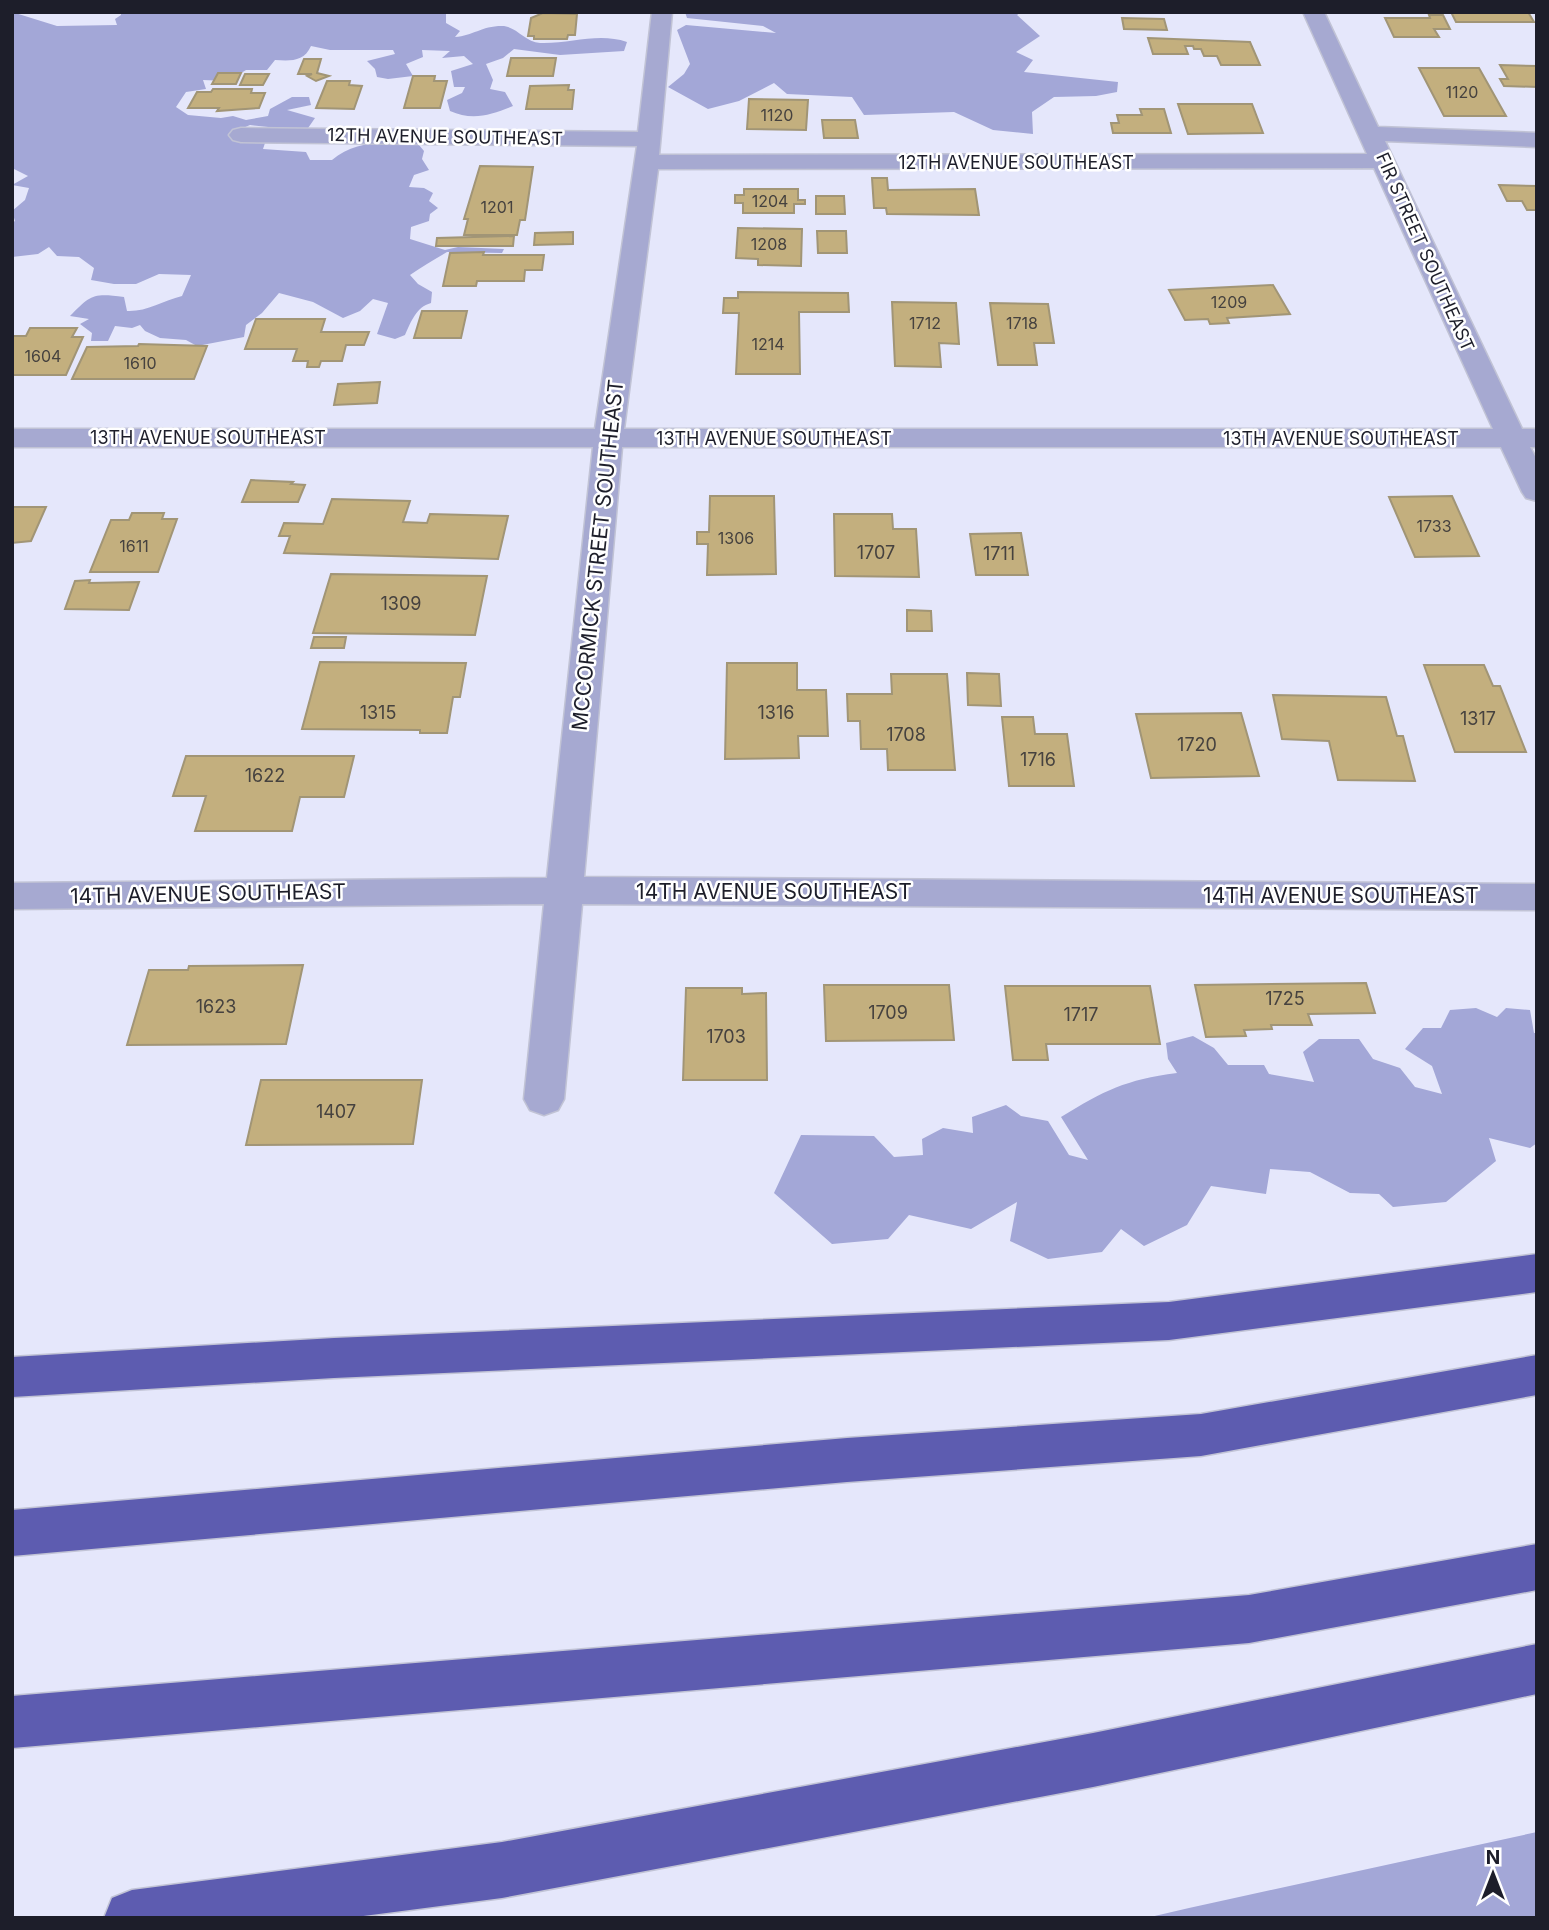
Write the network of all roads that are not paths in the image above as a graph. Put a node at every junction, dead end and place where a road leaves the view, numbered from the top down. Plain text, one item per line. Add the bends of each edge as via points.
1 (662, 12) edge
2 (1313, 12) edge
3 (1371, 134) junction
4 (242, 135) dead end
5 (1537, 140) edge
6 (648, 150) junction
7 (1384, 161) junction
8 (12, 438) edge
9 (1523, 438) edge
10 (608, 439) junction
11 (1537, 492) edge
12 (563, 890) junction
13 (12, 896) edge
14 (1537, 897) edge
15 (544, 1099) dead end
16 (1537, 1273) edge
17 (1537, 1375) edge
18 (12, 1377) edge
19 (12, 1533) edge
20 (1537, 1567) edge
21 (1537, 1669) edge
22 (12, 1722) edge
23 (132, 1918) edge

1 - 6 street, MCCORMICK STREET SOUTHEAST
2 - 3 street, FIR STREET SOUTHEAST
3 - 5 street
3 - 7 street, FIR STREET SOUTHEAST
4 - 6 street, 12TH AVENUE SOUTHEAST
6 - 7 street, 12TH AVENUE SOUTHEAST
6 - 10 street, MCCORMICK STREET SOUTHEAST
7 - 9 street, FIR STREET SOUTHEAST
8 - 10 street, 13TH AVENUE SOUTHEAST
9 - 10 street, 13TH AVENUE SOUTHEAST
9 - 11 street, FIR STREET SOUTHEAST
10 - 12 street, MCCORMICK STREET SOUTHEAST
12 - 13 street, 14TH AVENUE SOUTHEAST
12 - 14 street, 14TH AVENUE SOUTHEAST
12 - 15 street, MCCORMICK STREET SOUTHEAST
16 - 18 highway via 1169,1321
17 - 19 highway via 1201,1435 847,1460
20 - 22 highway via 1249,1619
21 - 23 highway via 1093,1760 502,1870

